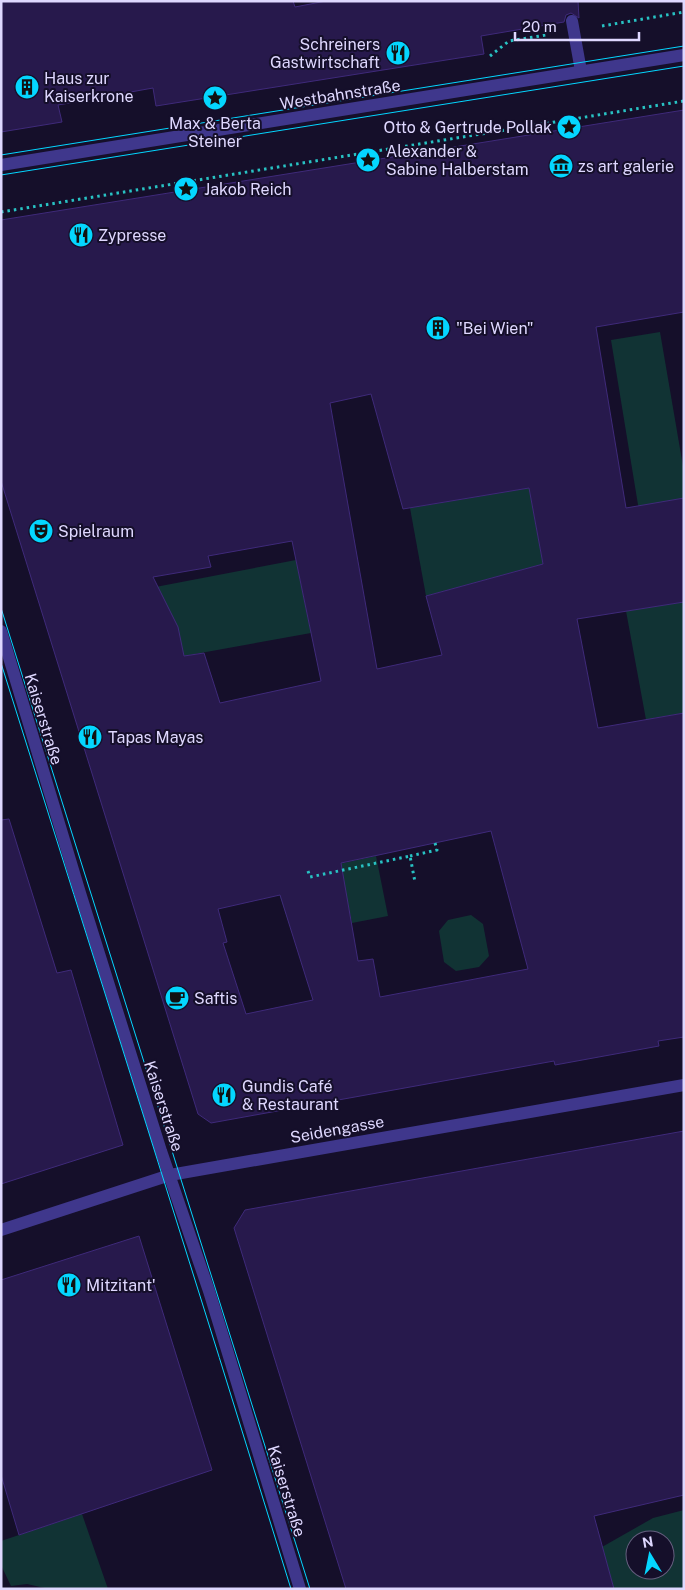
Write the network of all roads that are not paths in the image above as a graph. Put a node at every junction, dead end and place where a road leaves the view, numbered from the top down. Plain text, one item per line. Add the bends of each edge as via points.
1 (573, 26) road end
2 (684, 55) edge
3 (580, 72) junction
4 (1, 165) edge
5 (1, 631) edge
6 (684, 1085) edge
7 (170, 1175) junction
8 (1, 1230) edge
9 (300, 1589) edge

1 - 3 street
2 - 3 street, Westbahnstraße
3 - 4 street, Westbahnstraße
5 - 7 street, Kaiserstraße
6 - 7 street, Seidengasse
7 - 8 street, Seidengasse
7 - 9 street, Kaiserstraße

